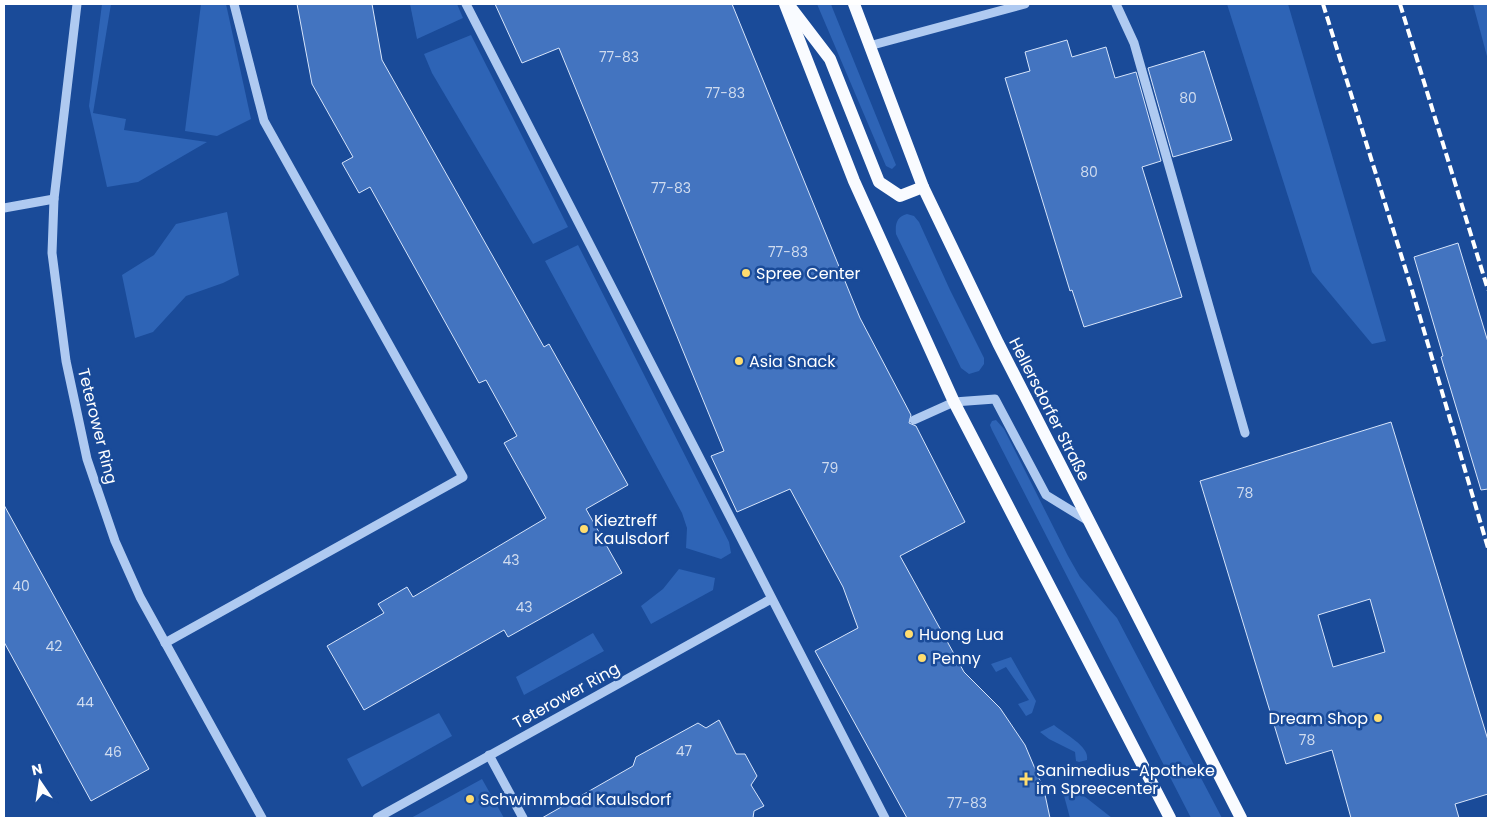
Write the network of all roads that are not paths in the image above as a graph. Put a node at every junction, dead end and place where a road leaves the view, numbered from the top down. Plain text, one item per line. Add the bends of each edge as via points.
1 (77, 4) edge
2 (234, 4) edge
3 (466, 4) edge
4 (786, 4) edge
5 (854, 4) edge
6 (1025, 4) edge
7 (1116, 4) edge
8 (869, 46) junction
9 (923, 187) junction
10 (54, 199) junction
11 (4, 208) edge
12 (954, 402) junction
13 (914, 420) dead end
14 (1245, 433) dead end
15 (1090, 522) junction
16 (770, 599) junction
17 (165, 642) junction
18 (489, 755) junction
19 (262, 818) edge
20 (377, 818) edge
21 (523, 818) edge
22 (885, 818) edge
23 (1170, 818) edge
24 (1242, 818) edge

1 - 10 street, Teterower Ring
2 - 17 street via 264,121 463,477
3 - 16 street
4 - 9 main road via 830,60 879,182 900,196
4 - 12 main road via 854,181
5 - 8 main road, Hellersdorfer Straße
6 - 8 street
7 - 14 street via 1134,43
8 - 9 main road, Hellersdorfer Straße
9 - 15 main road, Hellersdorfer Straße
10 - 11 street
10 - 17 street, Teterower Ring via 52,253 66,361 87,459 115,541
12 - 13 street
12 - 15 street via 994,399 1046,495
12 - 23 main road
15 - 24 main road, Hellersdorfer Straße
16 - 18 street, Teterower Ring
16 - 22 street
17 - 19 street, Teterower Ring
18 - 20 street, Teterower Ring
18 - 21 street

